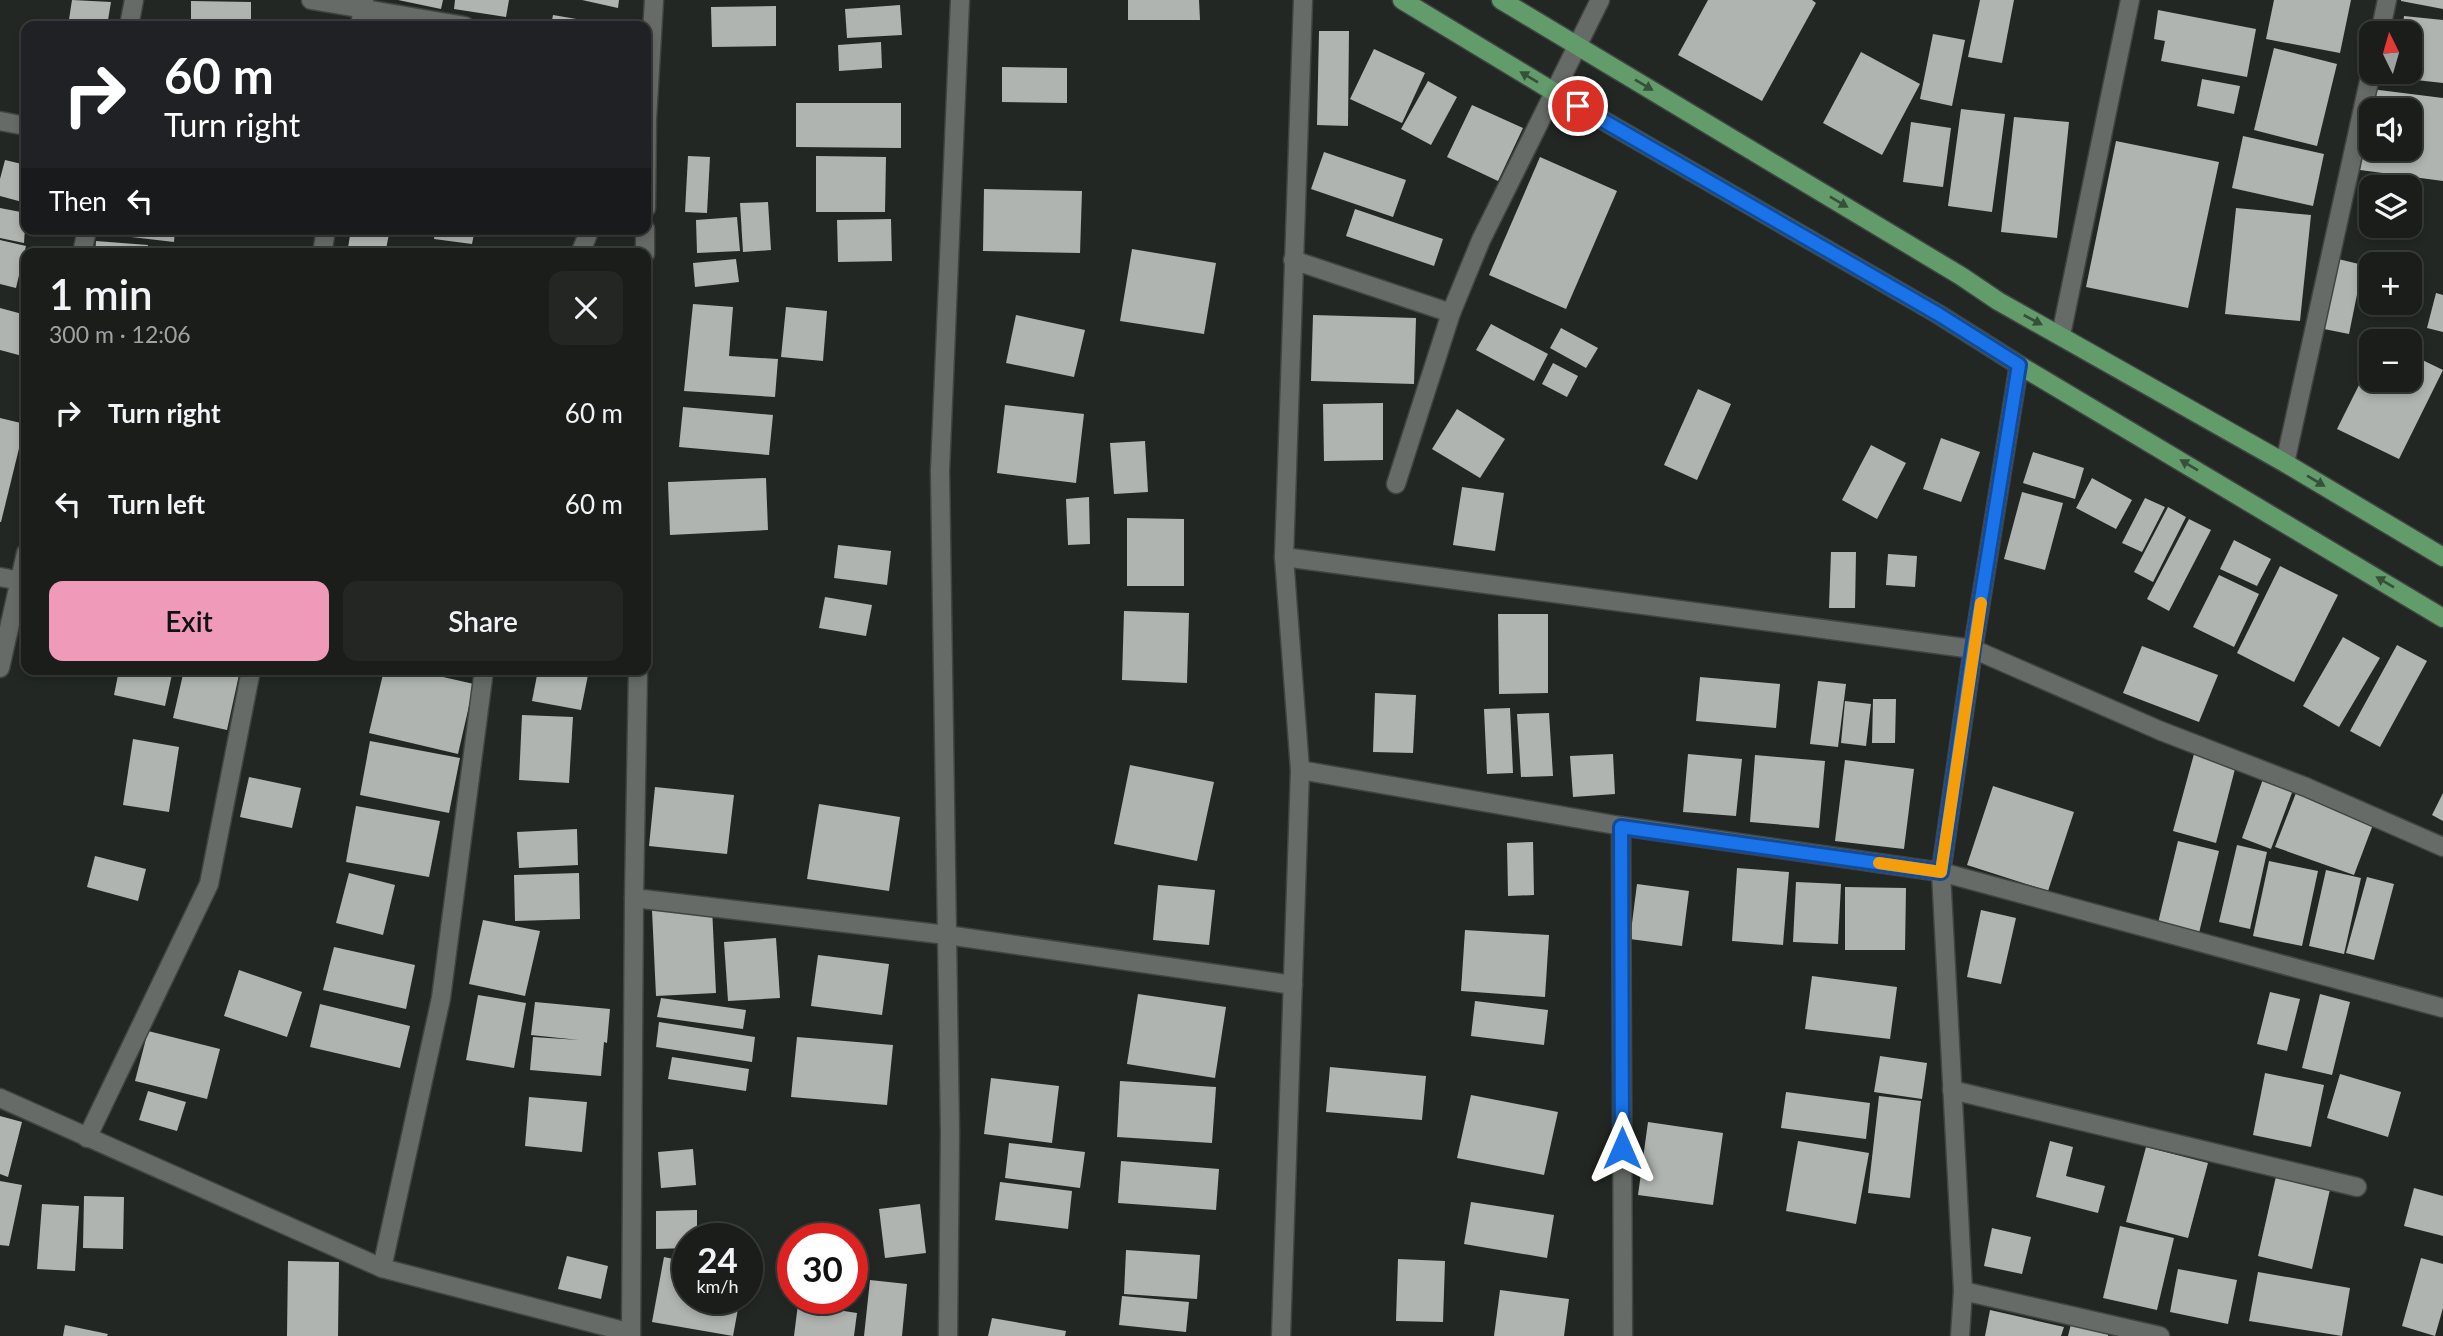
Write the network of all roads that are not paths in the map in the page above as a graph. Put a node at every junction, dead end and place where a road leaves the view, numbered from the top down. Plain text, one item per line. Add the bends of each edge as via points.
1 (135, 0) edge
2 (311, 0) edge
3 (654, 0) edge
4 (960, 0) edge
5 (1303, 0) edge
6 (1402, 0) edge
7 (1501, 0) edge
8 (1600, 0) edge
9 (2130, 0) edge
10 (2387, 0) edge
11 (363, 4) edge
12 (130, 21) edge
13 (442, 21) edge
14 (2383, 21) edge
15 (1577, 45) junction
16 (651, 51) edge
17 (2368, 84) edge
18 (1553, 92) junction
19 (0, 121) edge
20 (21, 125) edge
21 (1293, 260) junction
22 (1451, 313) junction
23 (2060, 335) junction
24 (2019, 365) junction
25 (2285, 463) junction
26 (1396, 484) dead end
27 (1284, 557) junction
28 (2443, 557) edge
29 (0, 577) edge
30 (21, 581) edge
31 (21, 593) edge
32 (2443, 618) edge
33 (1973, 649) junction
34 (0, 668) edge
35 (250, 675) edge
36 (483, 675) edge
37 (638, 675) edge
38 (1300, 770) junction
39 (1621, 827) junction
40 (2443, 847) edge
41 (1941, 872) junction
42 (634, 898) junction
43 (947, 935) junction
44 (1293, 985) junction
45 (2443, 1008) edge
46 (1952, 1090) junction
47 (0, 1098) edge
48 (87, 1138) junction
49 (2357, 1187) dead end
50 (382, 1268) junction
51 (1963, 1292) junction
52 (631, 1335) edge
53 (948, 1336) edge
54 (1282, 1336) edge
55 (1623, 1336) edge
56 (1960, 1336) edge
57 (2160, 1336) edge

1 - 12 street
2 - 11 street
3 - 16 street
4 - 43 street via 940,471
5 - 21 street
18 -> 6 main road
7 - 15 main road
8 - 15 street
9 - 23 street
10 - 14 street
11 - 13 street
15 - 18 street
15 -> 23 main road
17 - 25 street
18 - 22 street
18 - 24 main road
19 - 20 street
21 - 22 street
21 - 27 street
22 - 26 street
23 - 25 main road
32 -> 24 main road
24 - 33 street
25 -> 28 main road
27 - 33 street
27 - 38 street
29 - 30 street
31 - 34 street
33 - 40 street
33 - 41 street
35 - 48 street via 209,884
36 - 50 street via 441,998
37 - 42 street
38 - 39 street
38 - 44 street
39 - 41 street
39 - 55 street
41 - 45 street
41 - 46 street
42 - 43 street
42 - 52 street
43 - 44 street
43 - 53 street
44 - 54 street
46 - 49 street
46 - 51 street
47 - 48 street
48 - 50 street
50 - 52 street
51 - 56 street
51 - 57 street

